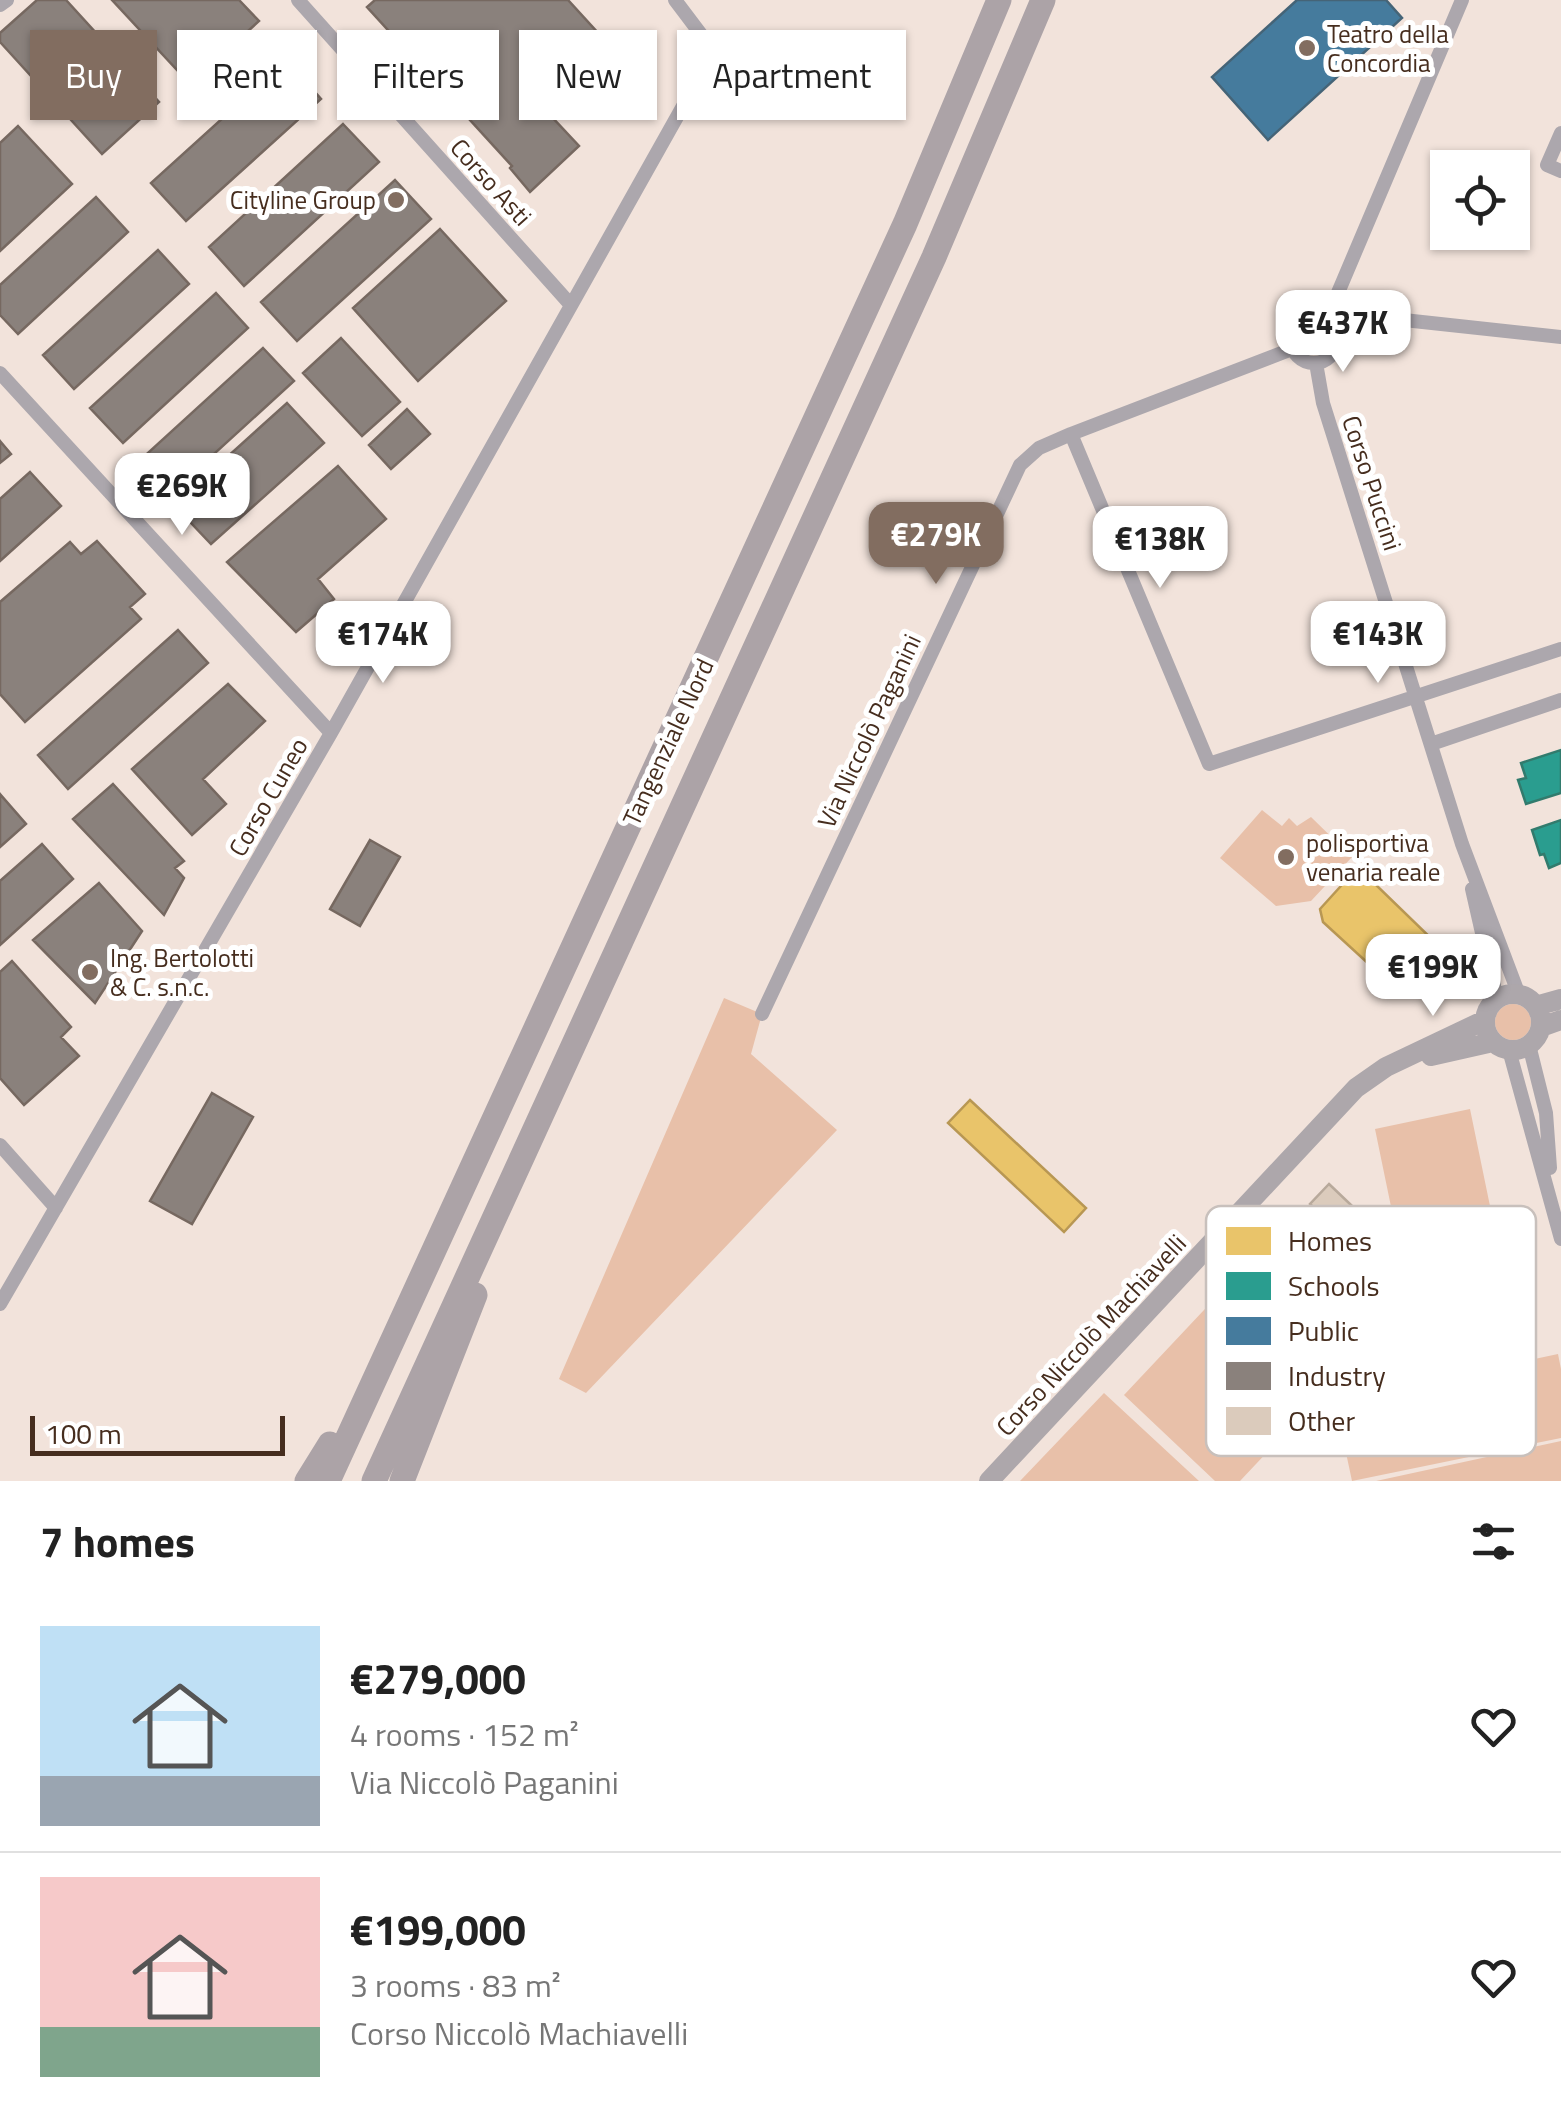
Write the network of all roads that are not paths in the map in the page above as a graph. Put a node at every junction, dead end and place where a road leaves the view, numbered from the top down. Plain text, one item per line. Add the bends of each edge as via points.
1 (7, 0) edge
2 (298, 0) edge
3 (676, 0) edge
4 (999, 0) edge
5 (1043, 0) edge
6 (1462, 0) edge
7 (0, 4) edge
8 (1561, 133) edge
9 (1561, 171) edge
10 (570, 304) junction
11 (1331, 327) junction
12 (1561, 337) edge
13 (1292, 349) junction
14 (1316, 363) junction
15 (0, 372) edge
16 (1071, 434) junction
17 (1561, 649) edge
18 (1416, 696) junction
19 (1561, 700) edge
20 (331, 734) junction
21 (1431, 744) junction
22 (1462, 844) junction
23 (1498, 999) junction
24 (1561, 999) edge
25 (762, 1014) dead end
26 (1485, 1020) junction
27 (1527, 1026) edge
28 (1404, 1060) junction
29 (542, 1113) junction
30 (0, 1146) edge
31 (1246, 1206) edge
32 (56, 1208) junction
33 (1561, 1239) edge
34 (1206, 1249) edge
35 (0, 1304) edge
36 (390, 1346) junction
37 (307, 1481) edge
38 (328, 1481) edge
39 (374, 1481) edge
40 (402, 1481) edge
41 (989, 1481) edge

1 - 7 street
2 - 10 street, Corso Asti
3 - 10 street, Corso Cuneo via 709,45 705,67
4 - 36 highway, Tangenziale Nord via 897,240
5 - 29 highway, Tangenziale Nord via 934,257
6 - 11 street
8 - 9 street via 1547,166
10 - 20 street, Corso Cuneo
11 - 12 street via 1367,316
11 - 13 street via 1316,317 1299,322
11 - 14 street via 1335,350
13 - 14 street
13 - 16 street, Via Niccolò Paganini
14 - 18 street, Corso Puccini
15 - 20 street
16 - 18 street via 1209,764
16 - 25 street, Via Niccolò Paganini via 1038,448 1007,486
17 - 18 street
18 - 21 street, Corso Puccini
19 - 21 street
20 - 32 street, Corso Cuneo
21 - 22 street, Corso Puccini
22 - 23 street
22 - 27 street
23 - 26 street
23 - 27 street
24 - 27 street, Corso Niccolò Machiavelli
26 - 27 street
26 - 28 street, Corso Niccolò Machiavelli
27 - 28 street, Corso Niccolò Machiavelli via 1467,1050
27 - 33 street
28 - 31 street, Corso Niccolò Machiavelli via 1356,1088
29 - 39 highway, Tangenziale Nord
29 - 40 highway
30 - 32 street
32 - 35 street, Corso Cuneo
34 - 41 street, Corso Niccolò Machiavelli
36 - 37 highway
36 - 38 highway, Tangenziale Nord

